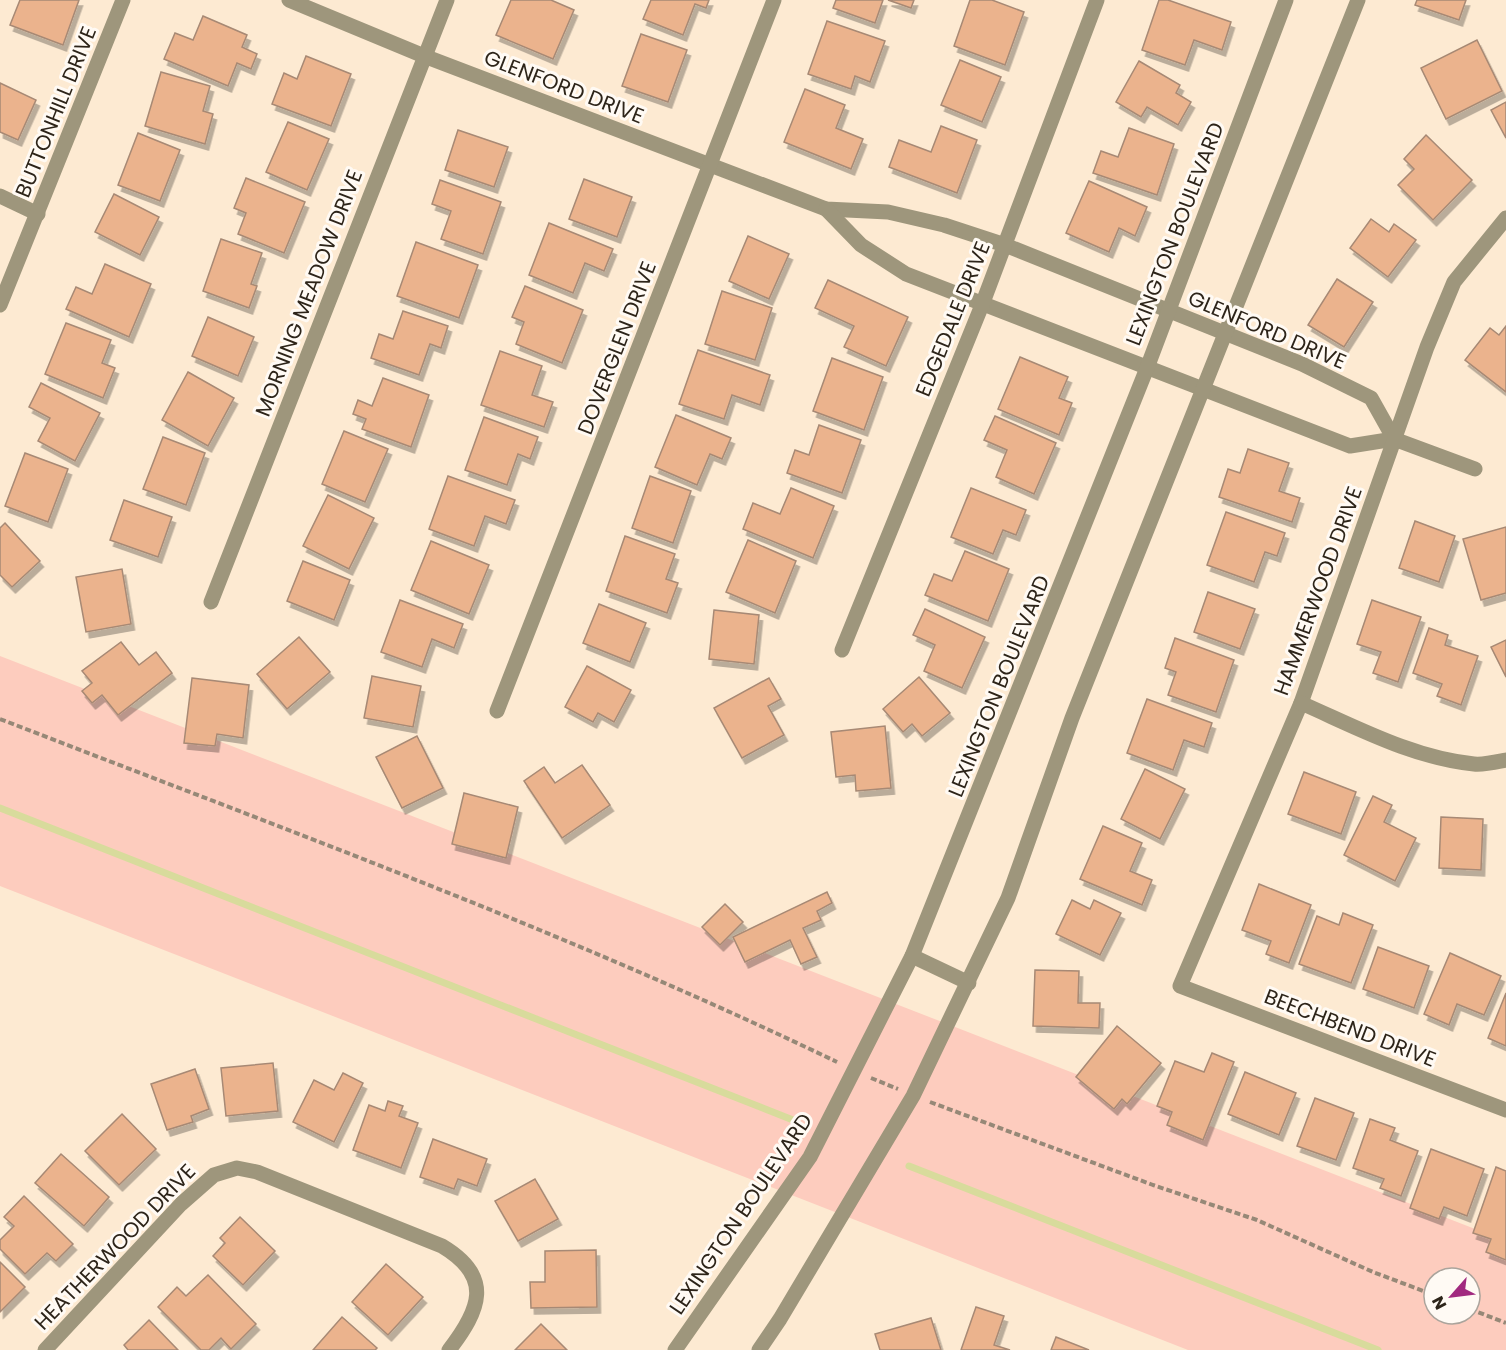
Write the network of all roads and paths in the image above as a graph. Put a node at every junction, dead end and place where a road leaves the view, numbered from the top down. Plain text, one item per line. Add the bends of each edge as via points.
1 (123, 0) edge
2 (288, 0) edge
3 (447, 0) edge
4 (774, 0) edge
5 (1097, 0) edge
6 (1286, 0) edge
7 (1358, 0) edge
8 (424, 56) junction
9 (711, 166) junction
10 (0, 196) edge
11 (826, 209) junction
12 (38, 214) junction
13 (1506, 218) edge
14 (1005, 245) junction
15 (0, 305) edge
16 (982, 305) junction
17 (1169, 311) junction
18 (1223, 333) junction
19 (1147, 368) junction
20 (1204, 391) junction
21 (1394, 439) junction
22 (1475, 469) dead end
23 (211, 602) dead end
24 (842, 650) dead end
25 (1301, 703) junction
26 (497, 711) dead end
27 (0, 719) edge
28 (1506, 760) edge
29 (912, 956) junction
30 (969, 982) junction
31 (1180, 986) joint
32 (855, 1070) junction
33 (913, 1096) junction
34 (1506, 1110) edge
35 (1422, 1291) edge
36 (1482, 1314) edge
37 (1506, 1323) edge
38 (45, 1350) edge
39 (449, 1350) edge
40 (675, 1350) edge
41 (759, 1350) edge

1 - 12 street, BUTTONHILL DRIVE
2 - 8 street, GLENFORD DRIVE
3 - 8 street, MORNING MEADOW DRIVE
4 - 9 street, DOVERGLEN DRIVE
5 - 14 street, EDGEDALE DRIVE
6 - 17 street, LEXINGTON BOULEVARD
7 - 18 street
8 - 9 street, GLENFORD DRIVE
8 - 23 street, MORNING MEADOW DRIVE
9 - 11 street, GLENFORD DRIVE
9 - 26 street, DOVERGLEN DRIVE
10 - 12 street
11 - 14 street, GLENFORD DRIVE via 888,212
11 - 16 street, GLENFORD DRIVE via 861,245 906,274
12 - 15 street, BUTTONHILL DRIVE
13 - 21 street, HAMMERWOOD DRIVE via 1454,282
14 - 16 street, EDGEDALE DRIVE
14 - 17 street, GLENFORD DRIVE
16 - 19 street, GLENFORD DRIVE
16 - 24 street, EDGEDALE DRIVE
17 - 18 street, GLENFORD DRIVE
17 - 19 street, LEXINGTON BOULEVARD
18 - 20 street
18 - 21 street, GLENFORD DRIVE via 1302,364 1371,398
19 - 20 street, GLENFORD DRIVE
19 - 29 street, LEXINGTON BOULEVARD
20 - 21 street, GLENFORD DRIVE via 1350,446
20 - 30 street via 1072,718 1008,898
21 - 22 street, GLENFORD DRIVE
21 - 25 street, HAMMERWOOD DRIVE
25 - 28 street via 1429,755 1476,765
25 - 31 street, HAMMERWOOD DRIVE
27 - 32 path via 555,934
29 - 30 street
29 - 32 street, LEXINGTON BOULEVARD
30 - 33 street
31 - 34 street, BEECHBEND DRIVE
32 - 33 path
32 - 40 street, LEXINGTON BOULEVARD via 810,1157
33 - 35 path via 1257,1220
33 - 41 street
36 - 37 path
38 - 39 street, HEATHERWOOD DRIVE via 182,1204 214,1175 237,1168 257,1172 442,1246 460,1257 473,1278 478,1300 469,1324

